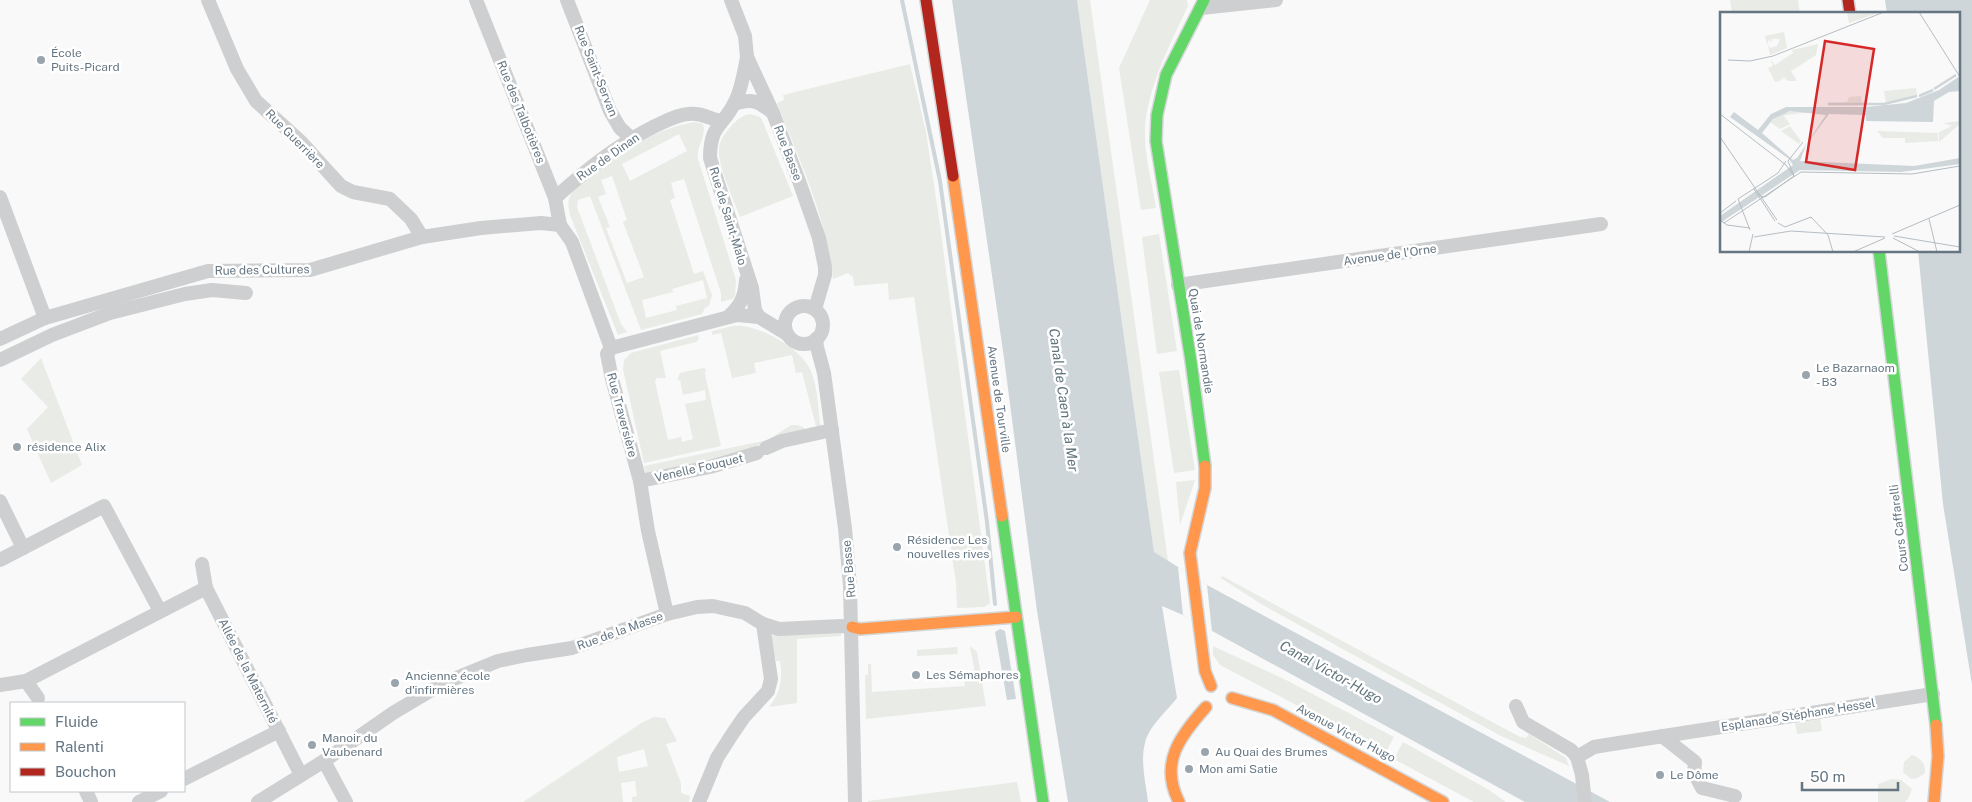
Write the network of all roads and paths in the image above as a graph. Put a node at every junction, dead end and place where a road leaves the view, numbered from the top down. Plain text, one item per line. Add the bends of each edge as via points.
1 (208, 0) edge
2 (476, 0) edge
3 (567, 0) edge
4 (731, 0) edge
5 (926, 0) edge
6 (1276, 0) edge
7 (1203, 4) edge
8 (747, 57) junction
9 (734, 104) junction
10 (772, 113) junction
11 (721, 121) junction
12 (631, 138) junction
13 (0, 197) edge
14 (555, 198) junction
15 (3, 213) edge
16 (1601, 224) dead end
17 (560, 225) junction
18 (422, 237) junction
19 (1879, 252) edge
20 (746, 275) junction
21 (1178, 285) junction
22 (246, 293) dead end
23 (815, 309) junction
24 (790, 312) junction
25 (729, 316) junction
26 (759, 317) junction
27 (45, 318) junction
28 (787, 334) junction
29 (0, 339) edge
30 (816, 339) junction
31 (611, 348) junction
32 (0, 360) edge
33 (832, 430) junction
34 (640, 481) junction
35 (0, 501) edge
36 (23, 548) junction
37 (0, 560) edge
38 (202, 564) dead end
39 (206, 588) junction
40 (160, 611) junction
41 (667, 614) junction
42 (1016, 617) junction
43 (763, 624) junction
44 (852, 627) junction
45 (26, 681) junction
46 (0, 685) edge
47 (1223, 689) junction
48 (1933, 694) junction
49 (38, 698) dead end
50 (1516, 706) dead end
51 (1216, 710) junction
52 (279, 731) junction
53 (1662, 736) junction
54 (1577, 757) junction
55 (324, 761) junction
56 (302, 775) junction
57 (185, 778) edge
58 (159, 792) edge
59 (1735, 796) dead end
60 (139, 802) edge
61 (258, 802) edge
62 (346, 802) edge
63 (699, 802) edge
64 (855, 802) edge
65 (1043, 802) edge
66 (1179, 802) edge
67 (1443, 802) edge
68 (1585, 802) edge
69 (1934, 802) edge

1 - 18 street, Rue Guerrière via 237,69 256,101 341,186 353,192 390,199 411,219
2 - 14 street, Rue des Talbotières
3 - 12 street, Rue Saint-Servan via 610,111 620,128
4 - 8 street, Rue Basse via 745,36
5 - 42 street, Avenue de Tourville
6 - 7 street
7 - 21 street, Quai de Normandie via 1166,75 1157,115 1156,140
8 - 9 street, Rue de Saint-Malo
8 - 10 street, Rue Basse
9 - 10 street via 754,100
9 - 11 street, Rue de Saint-Malo
10 - 23 street, Rue Basse via 819,238 825,275
11 - 12 street, Rue de Dinan via 701,114 687,114
11 - 20 street, Rue de Saint-Malo via 710,142 710,158
12 - 14 street, Rue de Dinan via 590,166
13 - 15 street
14 - 17 street, Rue des Talbotières
15 - 27 street
16 - 21 street, Avenue de l'Orne
17 - 18 street, Rue des Cultures via 541,223
17 - 31 street, Rue Traversière via 572,242
18 - 27 street, Rue des Cultures via 310,270 208,271
19 - 48 street, Cours Caffarelli
20 - 25 street, Rue de Saint-Malo via 741,303
20 - 26 street, Rue de Saint-Malo
21 - 47 street, Quai de Normandie via 1206,475 1190,553 1192,576 1205,671
22 - 32 street via 212,290 110,313 52,335
23 - 24 street via 802,306
23 - 30 street, Rue Basse via 823,324
24 - 26 street
24 - 28 street via 785,326
25 - 26 street
25 - 31 street
26 - 28 street
27 - 29 street, Rue des Cultures
28 - 30 street via 797,342
30 - 33 street, Rue Basse
31 - 34 street, Rue Traversière via 607,354 612,379
33 - 34 street, Venelle Fouquet via 782,442 710,466
33 - 44 street, Rue Basse via 846,539
34 - 41 street, Rue Traversière
35 - 36 street
36 - 37 street
36 - 40 street via 104,506
38 - 39 street, Allée de la Maternité
39 - 40 street
39 - 52 street, Allée de la Maternité
40 - 45 street
41 - 43 street, Rue de la Masse via 713,606 745,613
41 - 55 street, Rue de la Masse via 572,648 498,661 449,681 393,713
42 - 44 street, Rue de la Masse
42 - 65 street, Avenue de Tourville
43 - 44 street, Rue de la Masse via 779,629
43 - 63 street via 771,679 768,691 744,717 717,758
44 - 64 street, Rue Basse
45 - 46 street
45 - 49 street
47 - 51 street
47 - 51 street via 1203,695
47 - 67 street, Avenue Victor Hugo via 1273,710
48 - 53 street, Esplanade Stéphane Hessel
48 - 69 street, Cours Caffarelli via 1938,756
50 - 54 street via 1524,722 1571,750
51 - 66 street via 1184,732 1170,766 1171,786
52 - 56 street, Allée de la Maternité
52 - 57 street
53 - 54 street, Esplanade Stéphane Hessel via 1594,748
53 - 59 street via 1695,762 1694,773 1702,788
54 - 68 street
55 - 56 street, Rue de la Masse
55 - 62 street
56 - 61 street, Rue de la Masse
58 - 60 street

